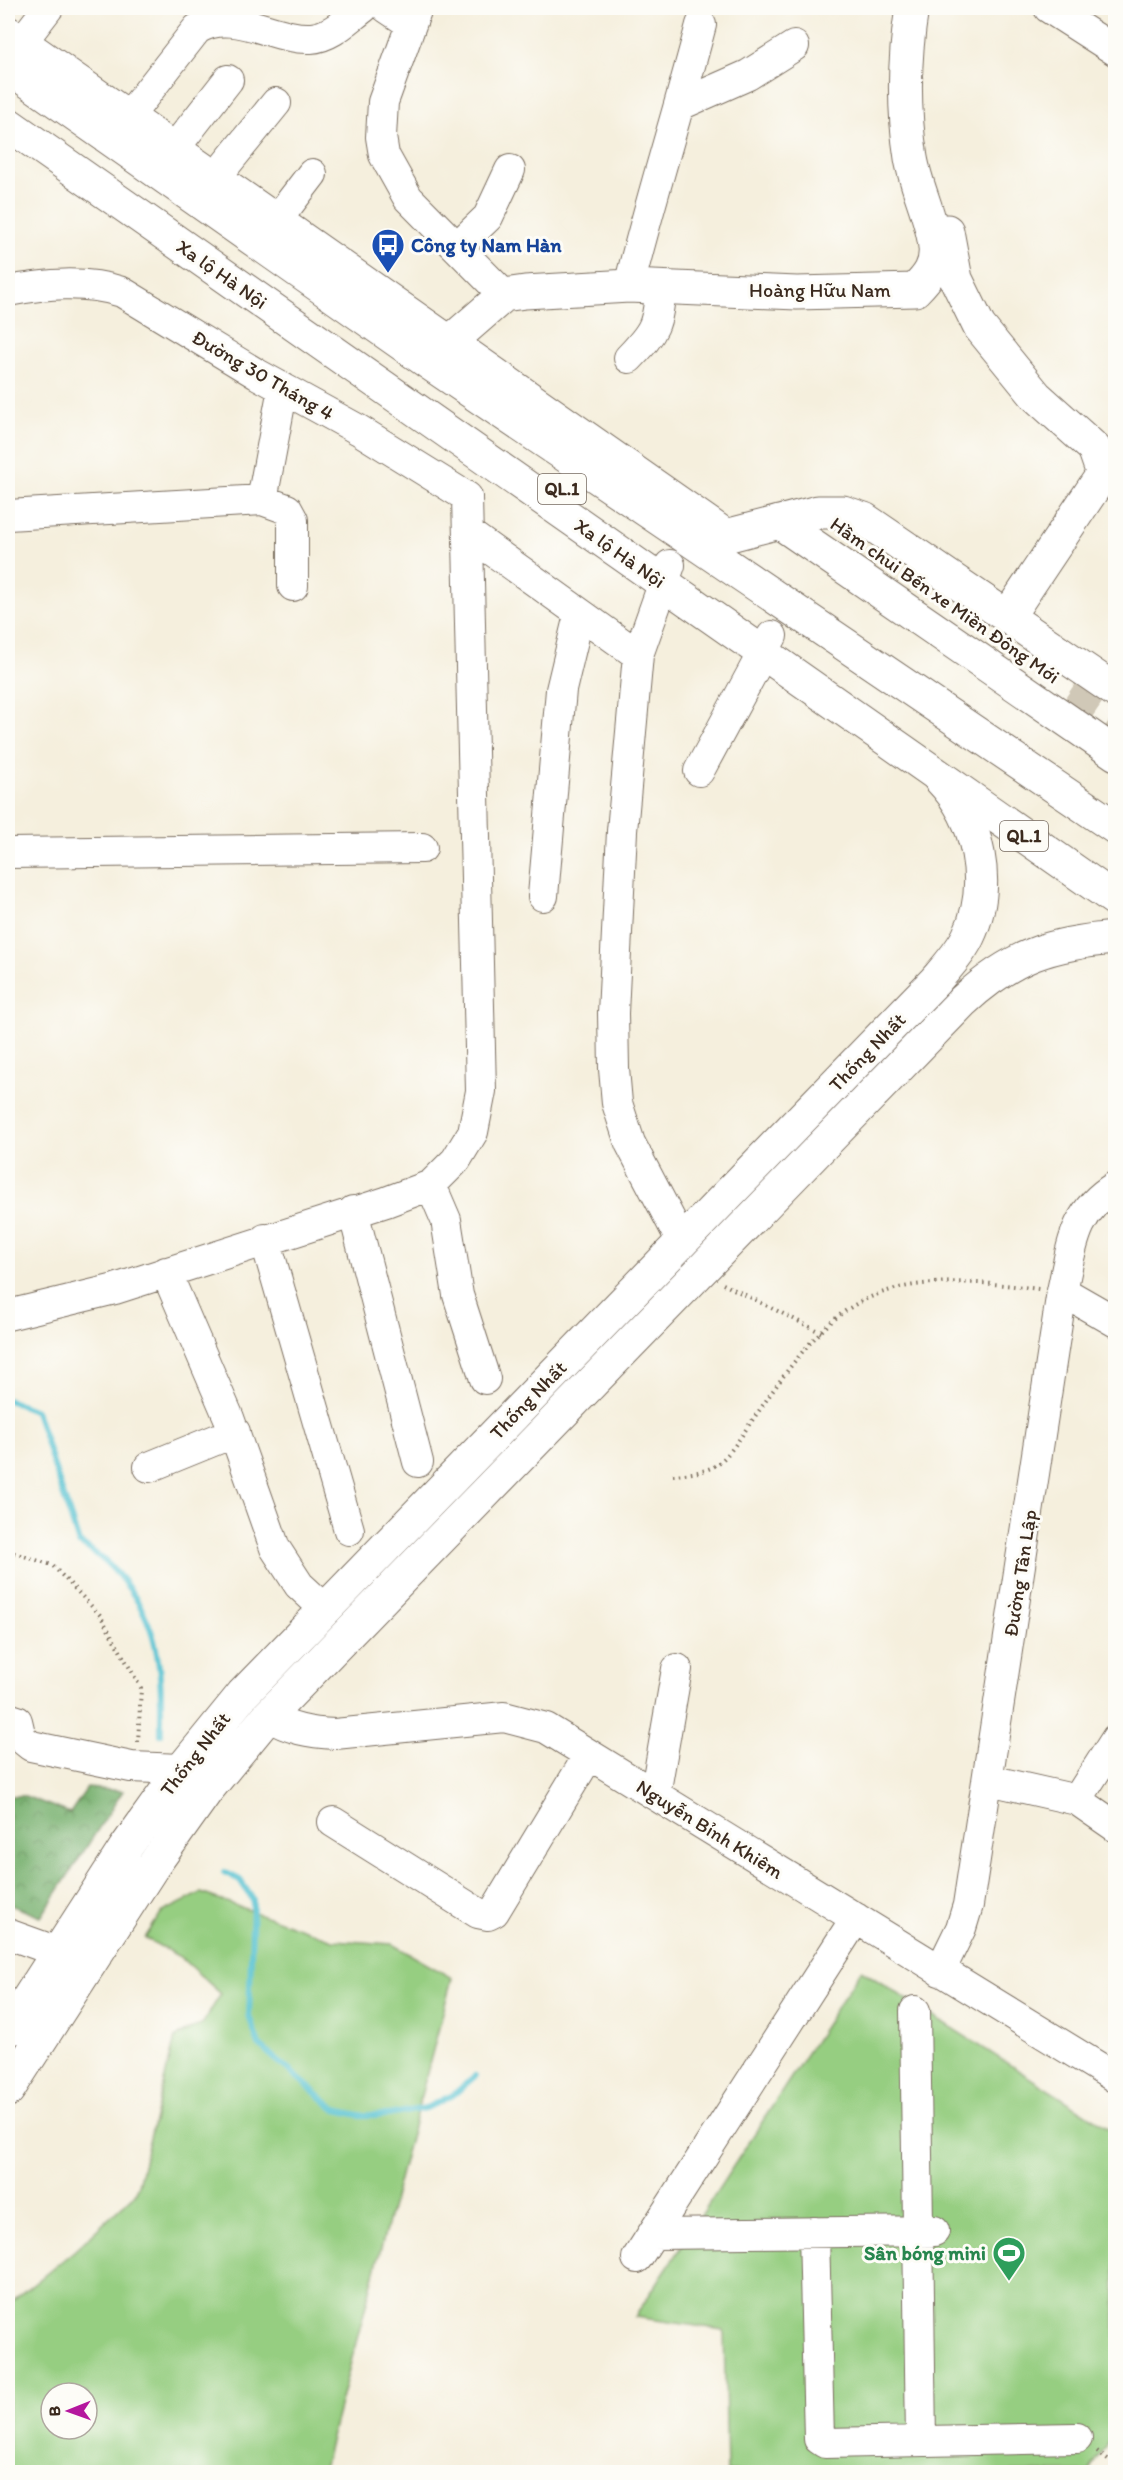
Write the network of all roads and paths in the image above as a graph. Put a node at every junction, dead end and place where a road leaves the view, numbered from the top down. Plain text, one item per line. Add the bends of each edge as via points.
1 (48, 8) edge
2 (363, 8) edge
3 (912, 8) edge
4 (927, 8) edge
5 (1049, 8) edge
6 (405, 13) edge
7 (701, 25) dead end
8 (794, 46) dead end
9 (12, 48) edge
10 (1116, 51) edge
11 (228, 80) dead end
12 (8, 103) edge
13 (276, 104) dead end
14 (681, 105) junction
15 (128, 117) junction
16 (8, 124) edge
17 (174, 149) junction
18 (510, 170) dead end
19 (312, 174) dead end
20 (215, 178) junction
21 (276, 220) junction
22 (458, 246) junction
23 (337, 280) junction
24 (629, 286) junction
25 (661, 286) junction
26 (8, 291) edge
27 (504, 295) junction
28 (441, 353) junction
29 (629, 358) dead end
30 (283, 388) junction
31 (493, 453) junction
32 (467, 497) junction
33 (262, 500) junction
34 (818, 512) junction
35 (8, 515) edge
36 (779, 522) junction
37 (468, 533) junction
38 (717, 545) junction
39 (667, 574) junction
40 (293, 586) dead end
41 (579, 615) junction
42 (1008, 616) junction
43 (767, 645) junction
44 (638, 655) junction
45 (1072, 688) tunnel mouth
46 (1116, 691) edge
47 (1115, 752) edge
48 (699, 771) dead end
49 (933, 772) junction
50 (1116, 828) edge
51 (422, 848) dead end
52 (8, 853) edge
53 (1078, 862) junction
54 (1116, 877) edge
55 (543, 896) dead end
56 (1116, 900) edge
57 (1116, 938) edge
58 (935, 981) junction
59 (963, 1000) junction
60 (431, 1185) junction
61 (1116, 1186) edge
62 (353, 1211) junction
63 (265, 1239) junction
64 (682, 1242) junction
65 (702, 1269) junction
66 (165, 1272) junction
67 (1062, 1292) junction
68 (8, 1315) edge
69 (1116, 1322) edge
70 (822, 1333) junction
71 (485, 1379) dead end
72 (234, 1432) junction
73 (418, 1462) dead end
74 (149, 1467) dead end
75 (673, 1475) dead end
76 (349, 1530) dead end
77 (8, 1551) edge
78 (325, 1609) junction
79 (677, 1669) dead end
80 (243, 1694) junction
81 (267, 1716) junction
82 (8, 1718) edge
83 (1116, 1739) edge
84 (590, 1755) junction
85 (136, 1767) junction
86 (182, 1769) junction
87 (989, 1780) junction
88 (207, 1790) junction
89 (655, 1796) junction
90 (1077, 1800) junction
91 (333, 1822) dead end
92 (1116, 1827) edge
93 (856, 1918) junction
94 (8, 1934) edge
95 (58, 1952) junction
96 (940, 1971) junction
97 (915, 2011) dead end
98 (8, 2030) edge
99 (1115, 2076) edge
100 (8, 2090) edge
101 (926, 2231) junction
102 (814, 2232) junction
103 (1077, 2438) dead end
104 (935, 2445) junction

1 - 9 street
2 - 15 street via 336,28 310,38 232,21 205,24
3 - 25 main road, Hoàng Hữu Nam via 906,45 906,106 911,159 935,247 933,272 915,290 797,293
4 - 42 main road via 921,45 921,102 928,154 957,279 979,326 1036,396 1094,448 1103,474
5 - 10 street
6 - 22 street via 383,102 384,155 408,198
7 - 14 street
8 - 14 street via 748,75
9 - 15 main road, QL.1
9 - 23 main road, QL.1
11 - 17 street
12 - 31 main road, Xa lộ Hà Nội / QL.1
13 - 20 street
14 - 24 street via 660,167
15 - 17 main road, QL.1
16 - 31 main road, Xa lộ Hà Nội / QL.1
17 - 20 main road, QL.1
18 - 22 street via 488,217
19 - 21 street
20 - 21 main road, QL.1
21 - 23 main road, QL.1
22 - 27 street
23 - 28 main road, QL.1
24 - 25 main road, Hoàng Hữu Nam
24 - 27 main road, Hoàng Hữu Nam
25 - 29 street via 658,321
26 - 30 street, Đường 30 Tháng 4 via 46,284 104,286 122,292
27 - 28 main road
28 - 38 main road, QL.1
30 - 32 street, Đường 30 Tháng 4
30 - 33 street
31 - 32 street
31 - 39 main road, Xa lộ Hà Nội / QL.1
32 - 37 street
33 - 35 street
33 - 40 street via 287,509 293,520
34 - 36 main road
34 - 42 main road via 843,512 864,519
34 - 45 main road, Hầm chui Bến xe Miền Đông Mới
36 - 38 main road
36 - 47 main road
37 - 41 street
37 - 60 street via 481,1091 474,1132 456,1160
38 - 50 main road, QL.1
39 - 43 main road, Xa lộ Hà Nội / QL.1
39 - 44 street
41 - 44 street
41 - 55 street via 560,702
42 - 46 main road
43 - 48 street
43 - 49 main road, Xa lộ Hà Nội / QL.1
43 - 53 main road, Xa lộ Hà Nội / QL.1
44 - 64 street via 622,831 614,1069 617,1102 630,1143
49 - 53 main road, Xa lộ Hà Nội / QL.1
49 - 58 main road, Thống Nhất via 968,819 981,876 980,896 969,934
51 - 52 street
53 - 54 main road, Xa lộ Hà Nội / QL.1
53 - 56 main road, Xa lộ Hà Nội / QL.1
57 - 59 main road, Thống Nhất via 1072,941 1024,957
58 - 59 main road
58 - 64 main road, Thống Nhất
59 - 65 main road, Thống Nhất
60 - 62 street
60 - 71 street via 446,1220 458,1295
61 - 67 street, Đường Tân Lập via 1102,1194 1077,1225
62 - 63 street
62 - 73 street
63 - 66 street
63 - 76 street
64 - 78 main road, Thống Nhất
65 - 70 path via 735,1292
65 - 81 main road, Thống Nhất
66 - 68 street via 115,1289
66 - 72 street
67 - 69 street
67 - 70 path via 973,1282 905,1287 859,1302
67 - 87 street, Đường Tân Lập
70 - 75 path via 788,1369 732,1448 713,1467
72 - 74 street
72 - 78 street via 275,1548 299,1585
77 - 85 path via 52,1565 100,1615 141,1688
78 - 80 main road, Thống Nhất
79 - 89 street
80 - 81 main road
80 - 86 main road, Thống Nhất
81 - 84 street, Nguyễn Bỉnh Khiêm via 310,1733 335,1734 504,1718 546,1728
81 - 88 main road, Thống Nhất
82 - 85 street via 17,1721 21,1738 31,1746
83 - 90 street
84 - 89 street, Nguyễn Bỉnh Khiêm
84 - 91 street via 494,1912 488,1915
85 - 86 street
86 - 88 street
86 - 95 main road, Thống Nhất
87 - 90 street
87 - 96 street, Đường Tân Lập via 968,1905 962,1928
88 - 100 main road, Thống Nhất
89 - 93 street, Nguyễn Bỉnh Khiêm
90 - 92 street
93 - 96 street, Nguyễn Bỉnh Khiêm
93 - 102 street via 645,2246
94 - 95 street
95 - 98 main road, Thống Nhất
96 - 99 street, Nguyễn Bỉnh Khiêm
97 - 101 street
101 - 102 street
101 - 104 street
102 - 104 street via 819,2439 825,2443
103 - 104 street

